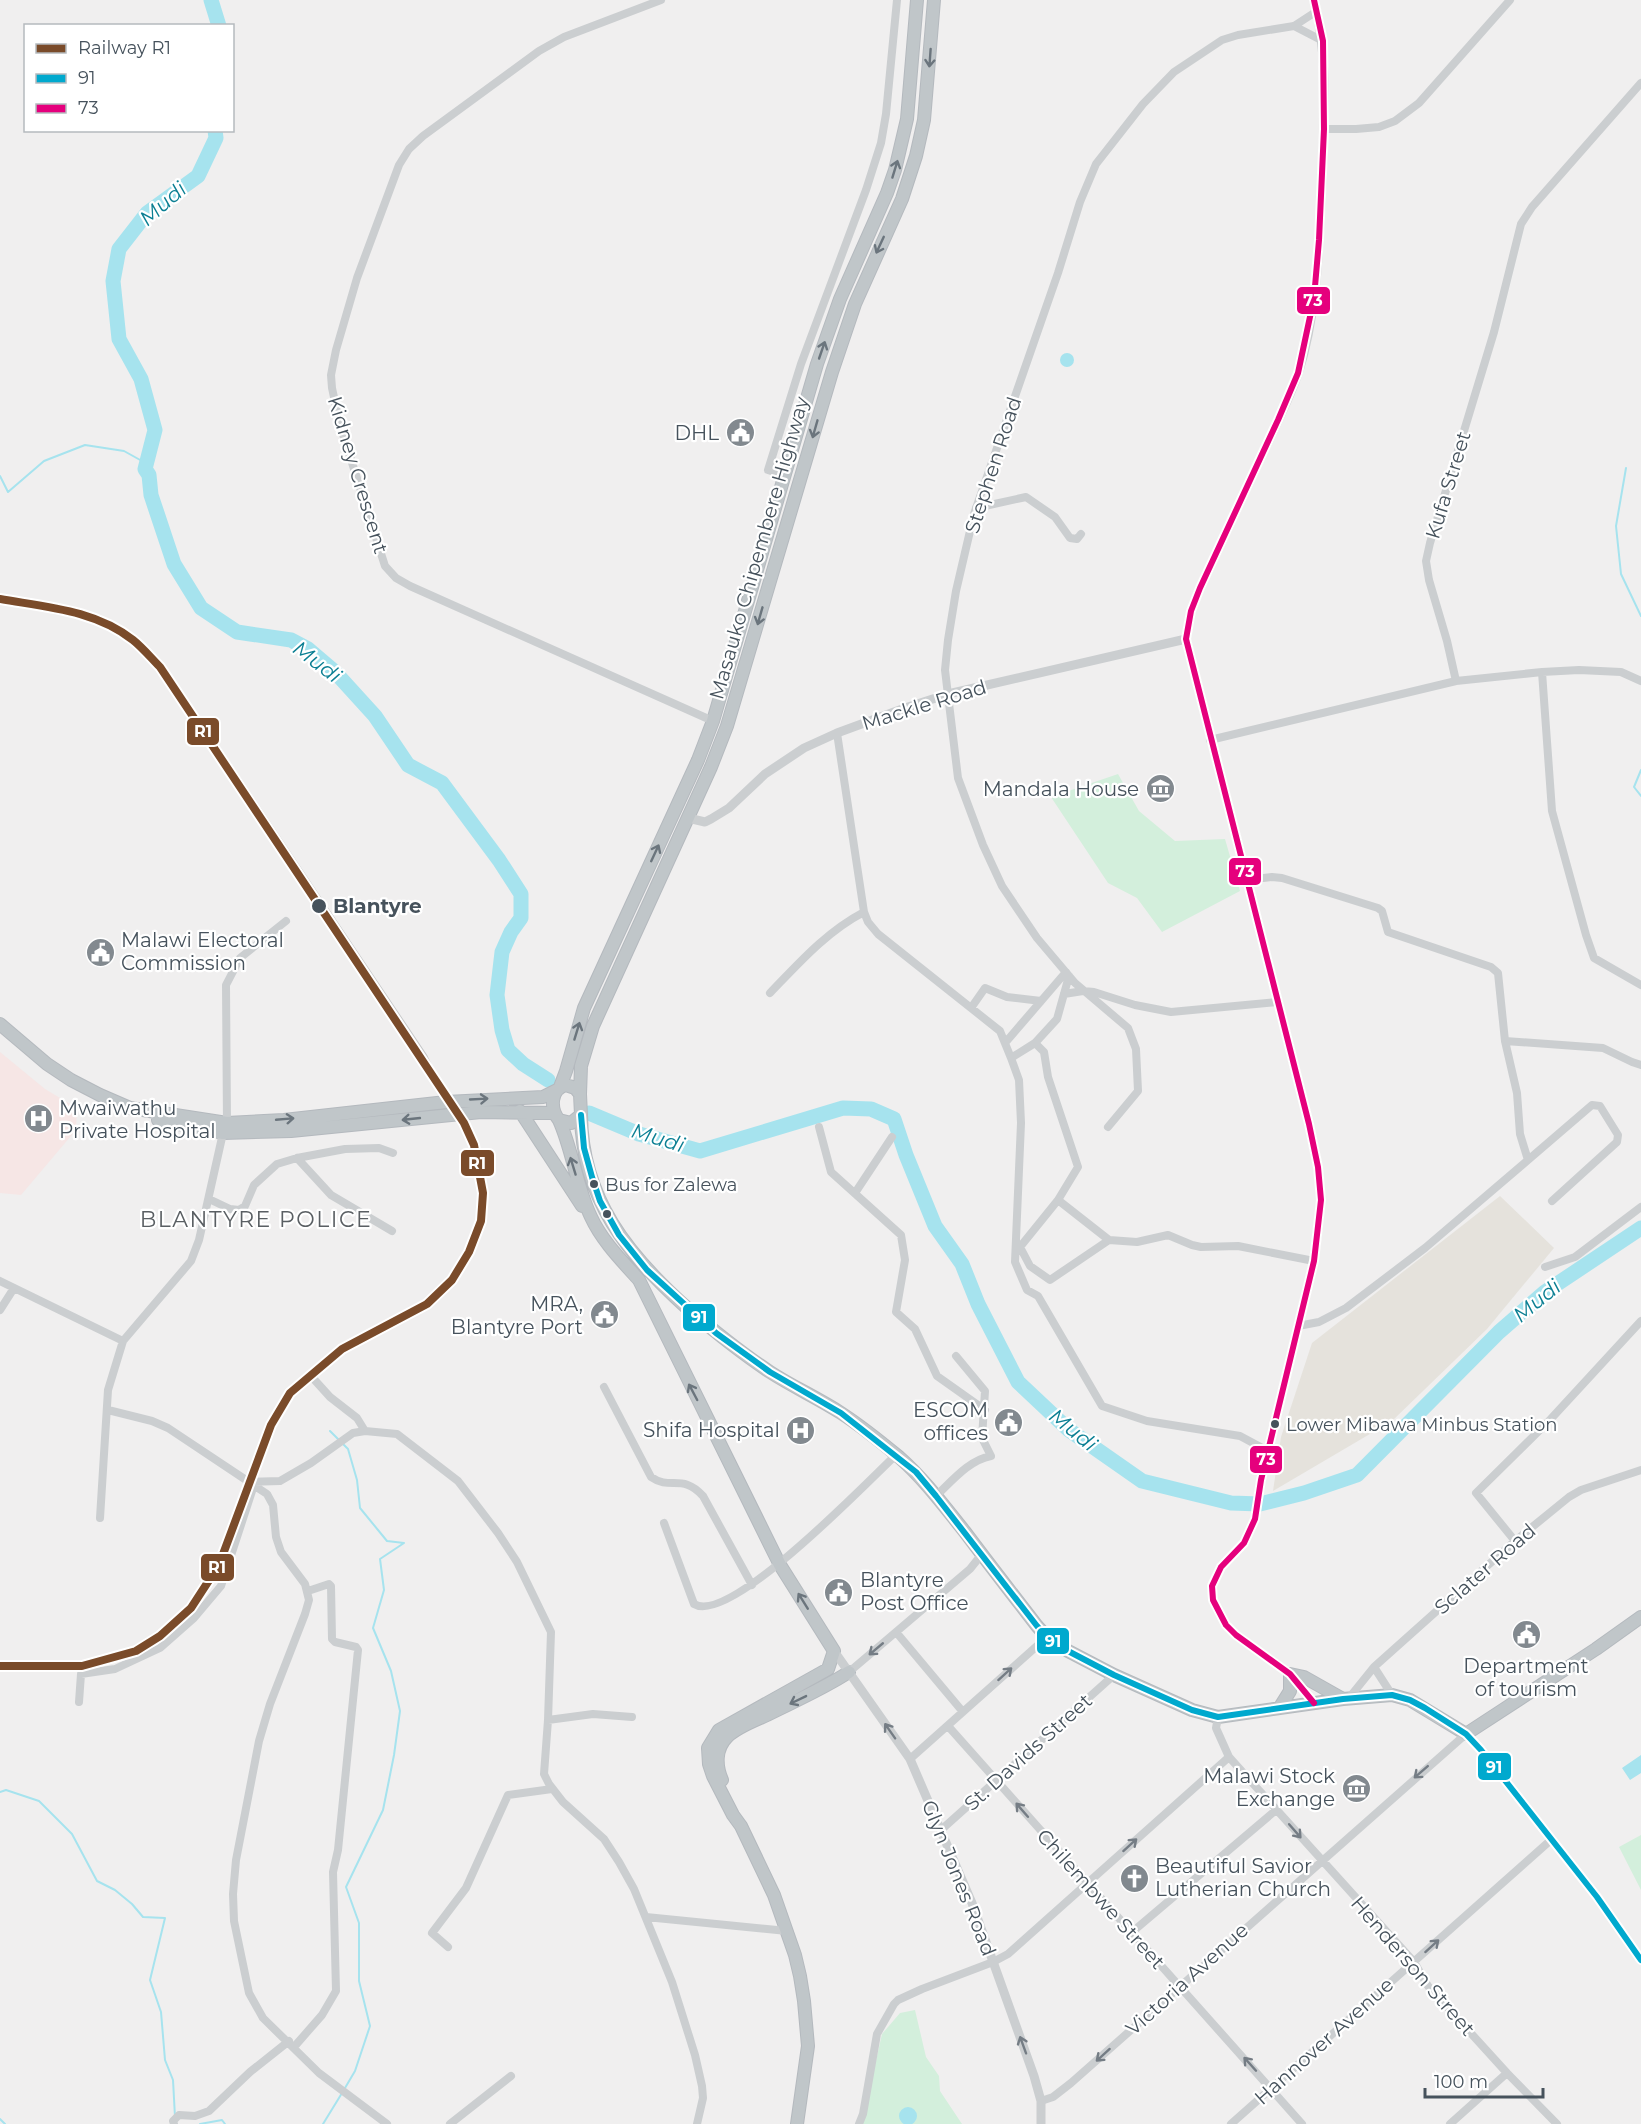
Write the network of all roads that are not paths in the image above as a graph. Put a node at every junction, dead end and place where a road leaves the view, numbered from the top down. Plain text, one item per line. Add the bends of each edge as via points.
1 (661, 0) edge
2 (897, 0) edge
3 (917, 0) edge
4 (934, 0) edge
5 (1314, 0) edge
6 (1510, 0) edge
7 (1317, 11) junction
8 (1294, 26) junction
9 (1323, 41) junction
10 (1641, 83) edge
11 (1324, 129) junction
12 (786, 476) junction
13 (976, 508) junction
14 (1082, 534) dead end
15 (1186, 639) junction
16 (1542, 672) junction
17 (1456, 681) junction
18 (1641, 681) edge
19 (948, 694) junction
20 (713, 721) junction
21 (837, 733) junction
22 (1210, 741) junction
23 (688, 818) junction
24 (1246, 880) junction
25 (864, 912) junction
26 (286, 921) dead end
27 (1067, 974) junction
28 (1641, 986) edge
29 (1083, 990) junction
30 (770, 993) dead end
31 (1064, 994) junction
32 (1041, 1001) junction
33 (1277, 1002) junction
34 (971, 1008) junction
35 (0, 1024) edge
36 (0, 1033) edge
37 (1505, 1041) junction
38 (1005, 1043) junction
39 (1035, 1043) junction
40 (1011, 1058) junction
41 (1641, 1065) edge
42 (558, 1089) junction
43 (580, 1094) junction
44 (520, 1111) junction
45 (581, 1115) junction
46 (556, 1116) junction
47 (819, 1127) dead end
48 (1108, 1127) dead end
49 (225, 1128) junction
50 (892, 1137) dead end
51 (393, 1153) dead end
52 (297, 1158) junction
53 (1528, 1160) junction
54 (855, 1193) junction
55 (209, 1199) junction
56 (1058, 1200) junction
57 (1552, 1201) dead end
58 (1641, 1207) edge
59 (591, 1219) junction
60 (392, 1231) dead end
61 (1109, 1240) junction
62 (1314, 1261) junction
63 (1545, 1267) dead end
64 (0, 1281) edge
65 (14, 1288) junction
66 (0, 1310) edge
67 (1641, 1321) edge
68 (1299, 1326) junction
69 (123, 1341) junction
70 (956, 1356) dead end
71 (310, 1376) dead end
72 (604, 1387) dead end
73 (108, 1410) junction
74 (985, 1410) junction
75 (365, 1431) junction
76 (1268, 1451) junction
77 (896, 1455) junction
78 (1641, 1470) edge
79 (252, 1484) junction
80 (936, 1496) junction
81 (100, 1518) dead end
82 (664, 1523) dead end
83 (1515, 1541) junction
84 (982, 1554) junction
85 (780, 1565) junction
86 (752, 1585) junction
87 (308, 1590) junction
88 (1641, 1617) edge
89 (896, 1632) junction
90 (1047, 1636) junction
91 (834, 1651) junction
92 (1374, 1667) junction
93 (849, 1672) junction
94 (1290, 1674) junction
95 (1114, 1675) junction
96 (1392, 1695) junction
97 (1346, 1698) junction
98 (79, 1702) dead end
99 (1314, 1703) junction
100 (1280, 1707) junction
101 (963, 1712) junction
102 (632, 1717) dead end
103 (1218, 1717) junction
104 (548, 1720) junction
105 (948, 1726) junction
106 (1466, 1734) junction
107 (1229, 1757) junction
108 (910, 1759) junction
109 (997, 1782) junction
110 (552, 1788) junction
111 (1276, 1810) junction
112 (741, 1826) junction
113 (941, 1830) junction
114 (1552, 1839) junction
115 (1321, 1860) junction
116 (1087, 1884) junction
117 (646, 1917) junction
118 (787, 1931) junction
119 (1131, 1933) junction
120 (448, 1947) dead end
121 (1641, 1960) edge
122 (993, 1962) junction
123 (1414, 1962) junction
124 (1179, 1986) junction
125 (291, 2044) junction
126 (1507, 2073) junction
127 (511, 2076) dead end
128 (1272, 2088) junction
129 (1041, 2101) junction
130 (174, 2124) edge
131 (387, 2124) edge
132 (450, 2124) edge
133 (697, 2124) edge
134 (796, 2124) edge
135 (859, 2124) edge
136 (1041, 2124) edge
137 (1231, 2124) edge
138 (1302, 2124) edge
139 (1450, 2124) edge
140 (1557, 2124) edge

1 - 20 street, Kidney Crescent via 564,37 539,51 409,149 399,165 357,278 333,363 332,388 352,466 389,572 410,586
2 - 12 street via 881,143 801,364 768,470
12 -> 3 highway, Masauko Chipembere Highway via 817,364 840,299 887,193 900,151 910,91
4 -> 23 highway, Masauko Chipembere Highway via 925,111 916,156 902,199 847,327 727,726
5 - 7 street
6 - 11 street via 1419,103 1401,116 1379,127
7 - 8 street, Stephen Road
7 - 9 street
8 - 9 street
8 - 13 street, Stephen Road via 1222,40 1174,72 1096,164
9 - 11 street
10 - 17 street, Kufa Street via 1521,224 1494,332 1426,561
11 - 15 street via 1314,298 1298,373 1200,588
12 - 20 highway, Masauko Chipembere Highway
13 - 14 street via 1026,497 1055,517 1070,538 1077,539
13 - 19 street, Stephen Road via 948,640
15 - 19 street, Mackle Road
15 - 22 street
16 - 17 street
16 - 18 street via 1621,672
16 - 28 street via 1551,811 1586,935 1594,958
17 - 22 street
19 - 21 street, Mackle Road
19 - 27 street, Stephen Road via 958,778 983,845 1020,916
42 -> 20 highway, Masauko Chipembere Highway via 584,1008
21 - 23 street, Mackle Road via 804,748 765,774 729,808 711,819 705,822
21 - 25 street
22 - 24 street
23 - 43 highway, Masauko Chipembere Highway via 593,1026 581,1066
24 - 33 street
24 - 37 street via 1282,878 1378,908 1388,932 1491,967 1498,973
25 - 30 street via 828,935
25 - 34 street via 878,934
26 - 49 street via 240,958 226,985
27 - 29 street, Stephen Road
27 - 31 street
27 - 32 street
29 - 31 street
29 - 33 street via 1171,1012
29 - 48 street, Stephen Road via 1128,1028 1136,1049 1138,1091
31 - 39 street via 1056,1019
32 - 34 street via 1007,997 986,988
32 - 38 street
33 - 62 street via 1318,1167 1320,1200
34 - 38 street via 1000,1031
35 - 49 highway via 47,1064 100,1095 130,1108
36 - 49 highway via 81,1095 125,1113
37 - 41 street via 1603,1048
37 - 53 street
38 - 40 street
39 - 40 street
39 - 56 street via 1044,1052 1048,1077 1078,1167
40 - 76 street via 1019,1080 1021,1123 1015,1262 1027,1290 1038,1296 1102,1406 1147,1421 1240,1436
42 - 43 highway via 571,1086
42 - 46 highway via 553,1099
49 -> 42 highway via 446,1102 543,1096
43 - 45 highway
44 - 46 highway
44 -> 49 highway via 291,1131
44 - 59 highway
45 - 46 highway via 571,1123
45 - 77 highway via 581,1131 600,1201 619,1235 647,1270 716,1333 770,1372 841,1413
59 -> 46 highway via 565,1133
47 - 54 street via 831,1172
49 - 55 street
50 - 54 street
51 - 52 street via 380,1148 357,1149
52 - 55 street via 277,1164 254,1185 245,1206 238,1210
52 - 60 street via 331,1195
53 - 57 street via 1592,1106 1600,1106 1618,1135 1617,1142
53 - 68 street via 1425,1248 1346,1308 1319,1322
54 - 74 street via 902,1235 905,1260 896,1312 915,1329 937,1377
55 - 69 street via 191,1261
56 - 61 street
56 - 61 street via 1020,1247 1030,1266 1050,1280
58 - 63 street via 1575,1257
85 -> 59 highway via 639,1280
61 - 62 street via 1137,1242 1168,1235 1192,1245 1238,1246
62 - 68 street
64 - 65 street
65 - 66 street
65 - 69 street
67 - 83 street via 1476,1493
68 - 76 street
69 - 73 street via 108,1390
70 - 74 street via 985,1391
71 - 75 street via 357,1418
72 - 86 street via 651,1477 657,1482 688,1483 695,1487
73 - 79 street via 168,1428
73 - 81 street
74 - 80 street via 982,1437 990,1456 973,1463
75 - 79 street via 353,1433 280,1481
75 - 104 street via 397,1434 458,1481 517,1562 551,1632
76 - 94 street via 1255,1519 1244,1543 1215,1577 1213,1600 1219,1615 1236,1635
77 - 80 highway
77 - 85 street
78 - 83 street, Sclater Road via 1581,1490
79 - 87 street via 271,1499 281,1552
79 - 98 street via 221,1586 194,1618 160,1648 116,1669 81,1674
80 - 84 highway
82 - 86 street via 694,1604 706,1607
83 - 92 street, Sclater Road
84 - 89 street via 970,1569
84 - 90 highway
85 - 86 street
91 -> 85 highway
87 - 125 street via 306,1614 259,1741 233,1894 234,1921 249,1993 263,2018
87 - 125 street via 331,1586 332,1639 358,1650 333,1872 336,1991 322,2015
88 - 106 highway
89 -> 93 street
89 - 101 street
90 - 95 highway
101 -> 90 street
91 - 93 street, Glyn Jones Road
91 - 112 highway via 828,1669 726,1724 712,1738 709,1764
92 - 96 street
92 - 97 street, Sclater Road
108 -> 93 street, Glyn Jones Road
93 -> 112 highway via 744,1726 722,1745 718,1768
94 - 97 highway
94 - 99 street
94 - 100 highway via 1290,1691
95 - 103 highway via 1192,1710
95 - 109 street, St. Davids Street
96 - 97 highway
96 - 106 highway via 1418,1704
97 - 99 highway
99 - 100 highway
100 - 103 highway
101 - 105 street
102 - 104 street via 593,1714
103 - 107 street, Henderson Street via 1216,1728
104 - 110 street via 544,1774
105 - 108 street
105 - 109 street, Chilembwe Street
106 - 114 street
106 -> 115 street, Victoria Avenue
107 - 111 street, Henderson Street
116 -> 107 street
108 - 113 street, Glyn Jones Road
109 - 113 street, St. Davids Street
116 -> 109 street, Chilembwe Street
110 - 117 street via 563,1803 604,1839
110 - 120 street via 508,1795 466,1888 432,1933
111 -> 115 street, Henderson Street
111 - 119 street
112 - 118 highway
113 - 122 street, Glyn Jones Road
114 - 121 street
123 -> 114 street, Hannover Avenue
115 - 123 street, Henderson Street
115 - 124 street, Victoria Avenue
116 - 119 street, Chilembwe Street
116 - 122 street via 1022,1942
117 - 118 street
117 - 133 street via 695,2055 703,2098
118 - 134 highway via 803,1993 808,2046
119 - 124 street, Chilembwe Street
129 -> 122 street, Glyn Jones Road
122 - 135 street via 894,2004 877,2034
123 - 126 street, Henderson Street via 1428,1986
123 - 128 street, Hannover Avenue
128 -> 124 street, Chilembwe Street
124 -> 129 street, Victoria Avenue via 1071,2083
125 - 130 street via 250,2072 209,2111 195,2116 178,2115
125 - 131 street via 334,2085
126 - 139 street
126 - 140 street, Henderson Street
127 - 132 street
128 - 137 street, Hannover Avenue
128 - 138 street, Chilembwe Street
129 - 136 street, Glyn Jones Road

